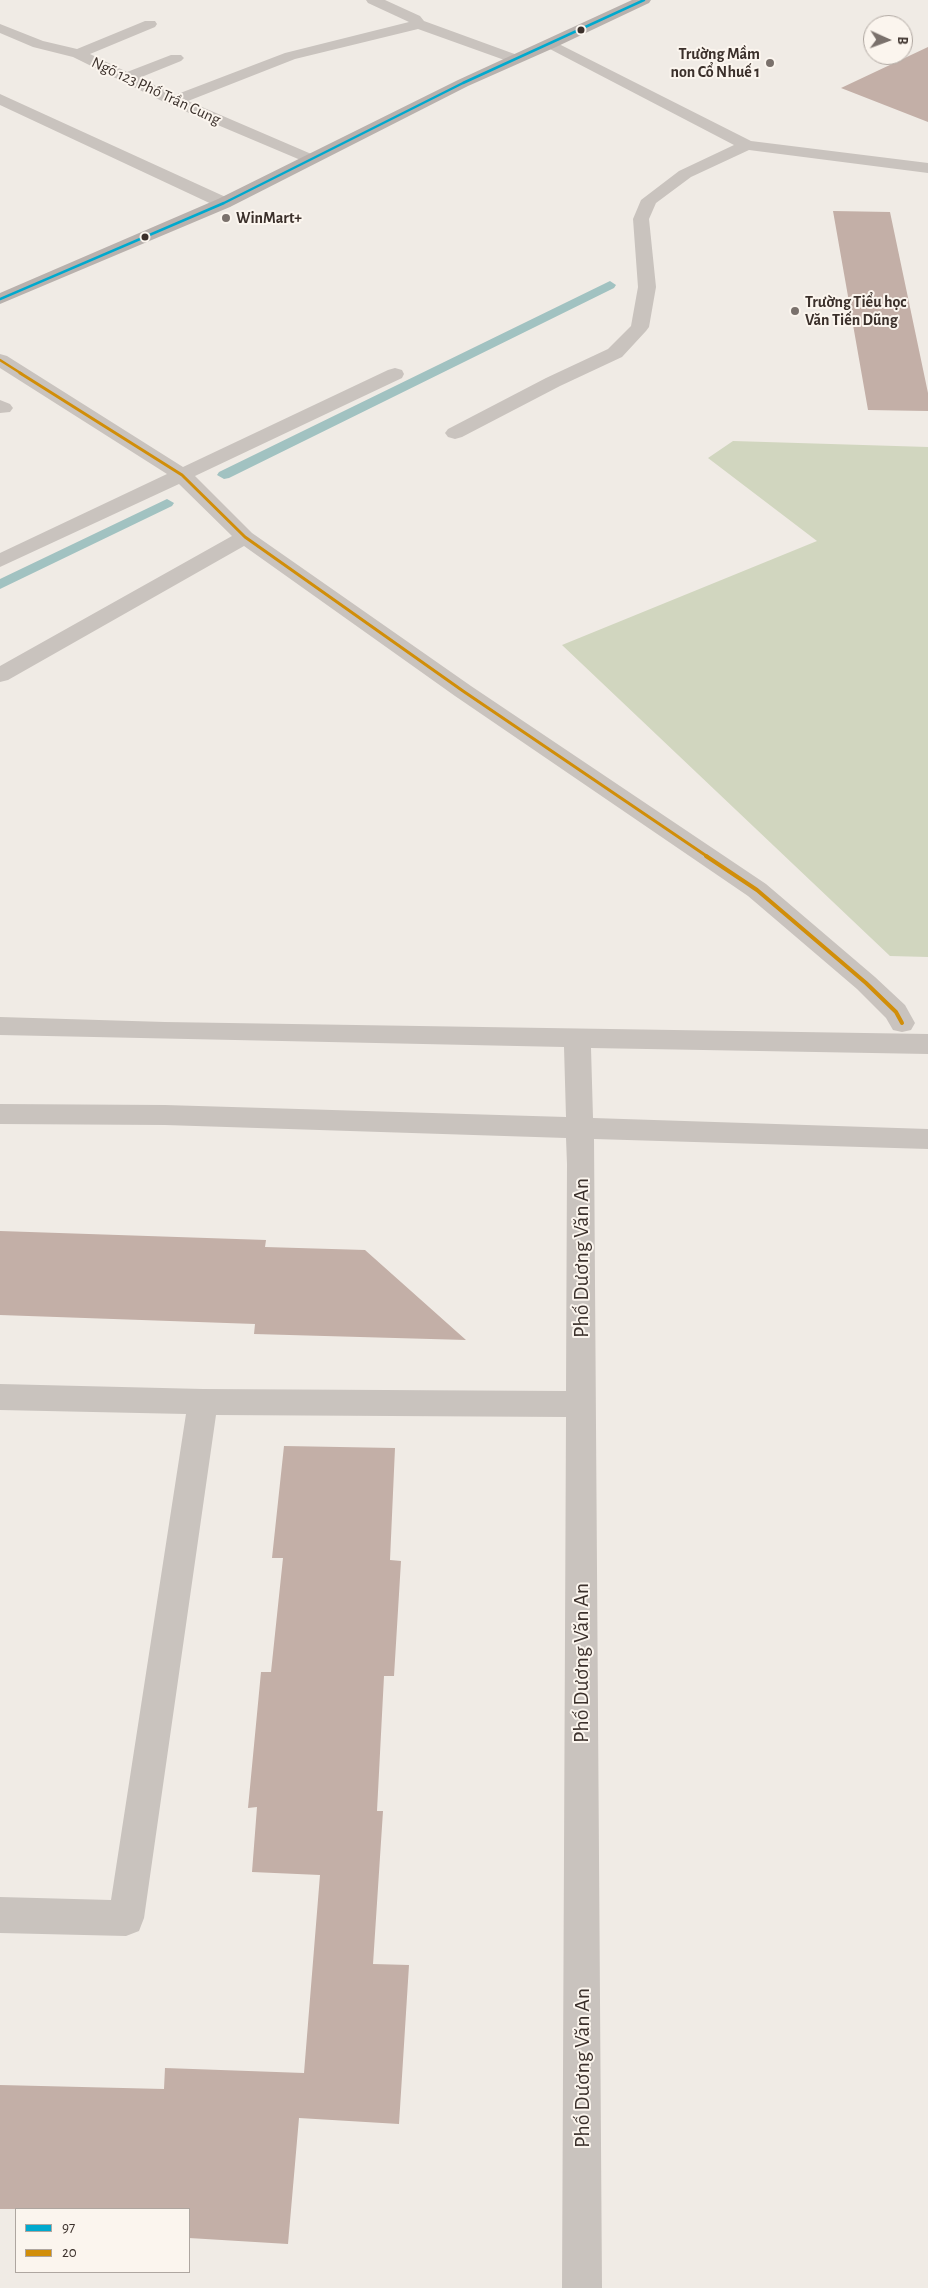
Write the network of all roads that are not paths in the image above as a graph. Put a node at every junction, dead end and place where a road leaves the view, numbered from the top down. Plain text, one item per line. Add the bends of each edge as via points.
1 (373, 0) edge
2 (644, 0) edge
3 (150, 24) dead end
4 (419, 24) junction
5 (0, 28) edge
6 (551, 44) junction
7 (78, 54) junction
8 (176, 58) dead end
9 (515, 59) junction
10 (126, 78) junction
11 (0, 99) edge
12 (174, 101) junction
13 (747, 145) junction
14 (310, 159) junction
15 (928, 168) edge
16 (224, 204) junction
17 (0, 299) edge
18 (0, 360) edge
19 (395, 374) dead end
20 (455, 433) dead end
21 (182, 475) junction
22 (245, 537) junction
23 (0, 561) edge
24 (0, 675) edge
25 (902, 1023) dead end
26 (0, 1026) edge
27 (577, 1038) junction
28 (928, 1044) edge
29 (0, 1114) edge
30 (579, 1128) junction
31 (928, 1139) edge
32 (0, 1397) edge
33 (203, 1402) junction
34 (580, 1404) junction
35 (0, 1915) edge
36 (582, 2288) edge

1 - 4 street via 415,19
2 - 6 main road
3 - 7 street
4 - 9 street
4 - 12 street via 290,56
5 - 7 street, Ngõ 123 Phố Trần Cung via 38,44
6 - 9 main road
6 - 13 street
7 - 10 street, Ngõ 123 Phố Trần Cung
8 - 10 street
9 - 14 main road
10 - 12 street, Ngõ 123 Phố Trần Cung
11 - 16 street
12 - 14 street, Ngõ 123 Phố Trần Cung
13 - 15 street
13 - 20 street via 685,174 649,200 641,219 647,287 640,327 615,353
14 - 16 main road
16 - 17 main road
18 - 21 street
19 - 21 street
21 - 22 street
21 - 23 street
22 - 24 street
22 - 25 street via 463,691 757,890 866,983 896,1012
26 - 27 street
27 - 28 street
27 - 30 street, Phố Dương Văn An
29 - 30 street via 165,1115
30 - 31 street
30 - 34 street, Phố Dương Văn An
32 - 33 street
33 - 34 street
33 - 35 street via 126,1918
34 - 36 street, Phố Dương Văn An

